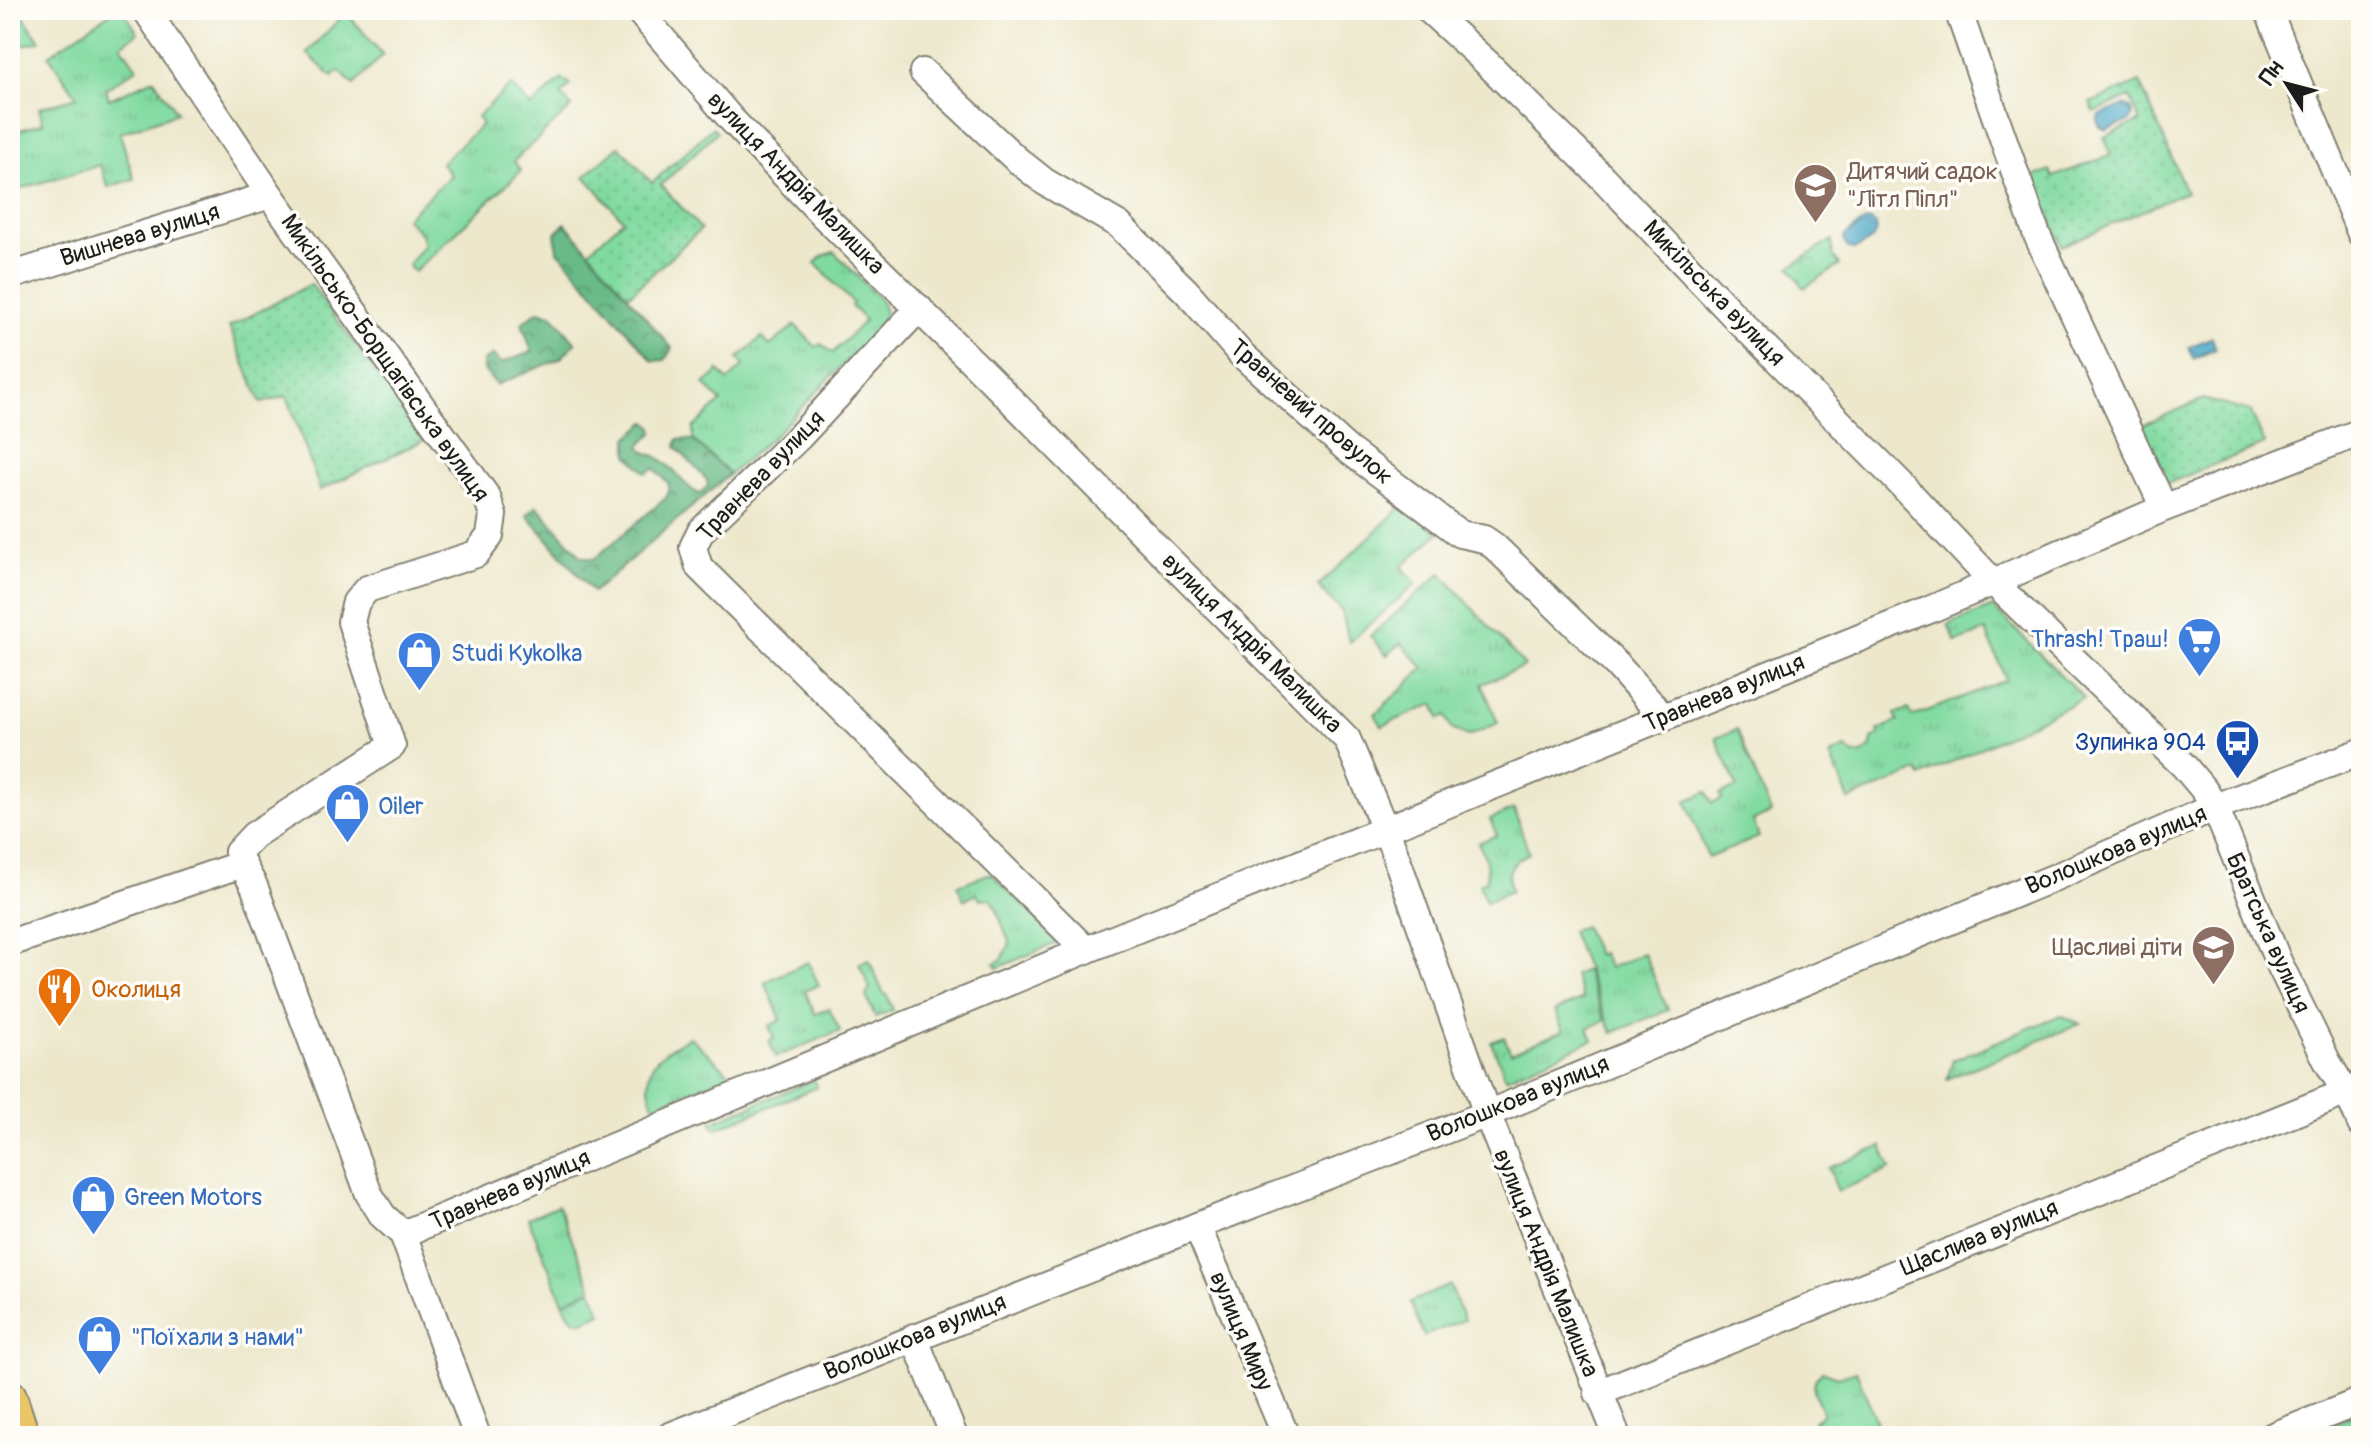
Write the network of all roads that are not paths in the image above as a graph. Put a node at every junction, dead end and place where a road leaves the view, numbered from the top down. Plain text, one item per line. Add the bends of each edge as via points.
1 (146, 10) edge
2 (638, 10) edge
3 (1429, 10) edge
4 (1958, 10) edge
5 (2268, 10) edge
6 (923, 72) dead end
7 (270, 195) junction
8 (2361, 234) edge
9 (10, 276) edge
10 (919, 308) junction
11 (2361, 432) edge
12 (2164, 508) junction
13 (1993, 582) junction
14 (1663, 717) junction
15 (2361, 752) edge
16 (2215, 807) junction
17 (1385, 830) junction
18 (242, 864) junction
19 (10, 943) edge
20 (1086, 950) junction
21 (2353, 1089) edge
22 (1487, 1114) junction
23 (2361, 1124) edge
24 (1197, 1226) junction
25 (403, 1234) junction
26 (914, 1337) junction
27 (1598, 1393) junction
28 (10, 1396) edge
29 (2361, 1401) edge
30 (23, 1436) edge
31 (477, 1436) edge
32 (670, 1436) edge
33 (954, 1436) edge
34 (1286, 1436) edge
35 (1617, 1436) edge
36 (2273, 1436) edge

1 - 7 street, Микільсько-Борщагівська вулиця
2 - 10 street, вулиця Андрія Малишка via 731,119
3 - 13 street, Микільська вулиця via 1602,177
4 - 12 street via 2037,235
5 - 8 street
6 - 14 street, Травневий провулок via 1045,182 1119,225 1240,353 1347,449 1460,534 1494,546
7 - 9 street, Вишнева вулиця
7 - 18 street, Микільсько-Борщагівська вулиця via 487,497 493,515 490,536 476,554 367,589 356,602 351,622 392,746 254,835 238,852
10 - 17 street, вулиця Андрія Малишка via 1347,739
10 - 20 street, Травнева вулиця via 800,436 701,531 693,547 699,567
11 - 12 street, Травнева вулиця
12 - 13 street, Травнева вулиця
13 - 14 street, Травнева вулиця
13 - 16 street, Братська вулиця via 2184,766
14 - 17 street, Травнева вулиця
15 - 16 street, Волошкова вулиця
16 - 21 street, Братська вулиця via 2278,961 2327,1061
16 - 22 street, Волошкова вулиця
17 - 20 street, Травнева вулиця
17 - 22 street, вулиця Андрія Малишка
18 - 19 street
18 - 25 street, Травнева вулиця via 369,1194
20 - 25 street, Травнева вулиця
21 - 23 street, Братська вулиця
21 - 27 street, Щаслива вулиця
22 - 24 street, Волошкова вулиця
22 - 27 street, вулиця Андрія Малишка
24 - 26 street, Волошкова вулиця
24 - 34 street, вулиця Миру
25 - 31 street
26 - 32 street, Волошкова вулиця
26 - 33 street
27 - 35 street, вулиця Андрія Малишка
28 - 30 main road
29 - 36 street

